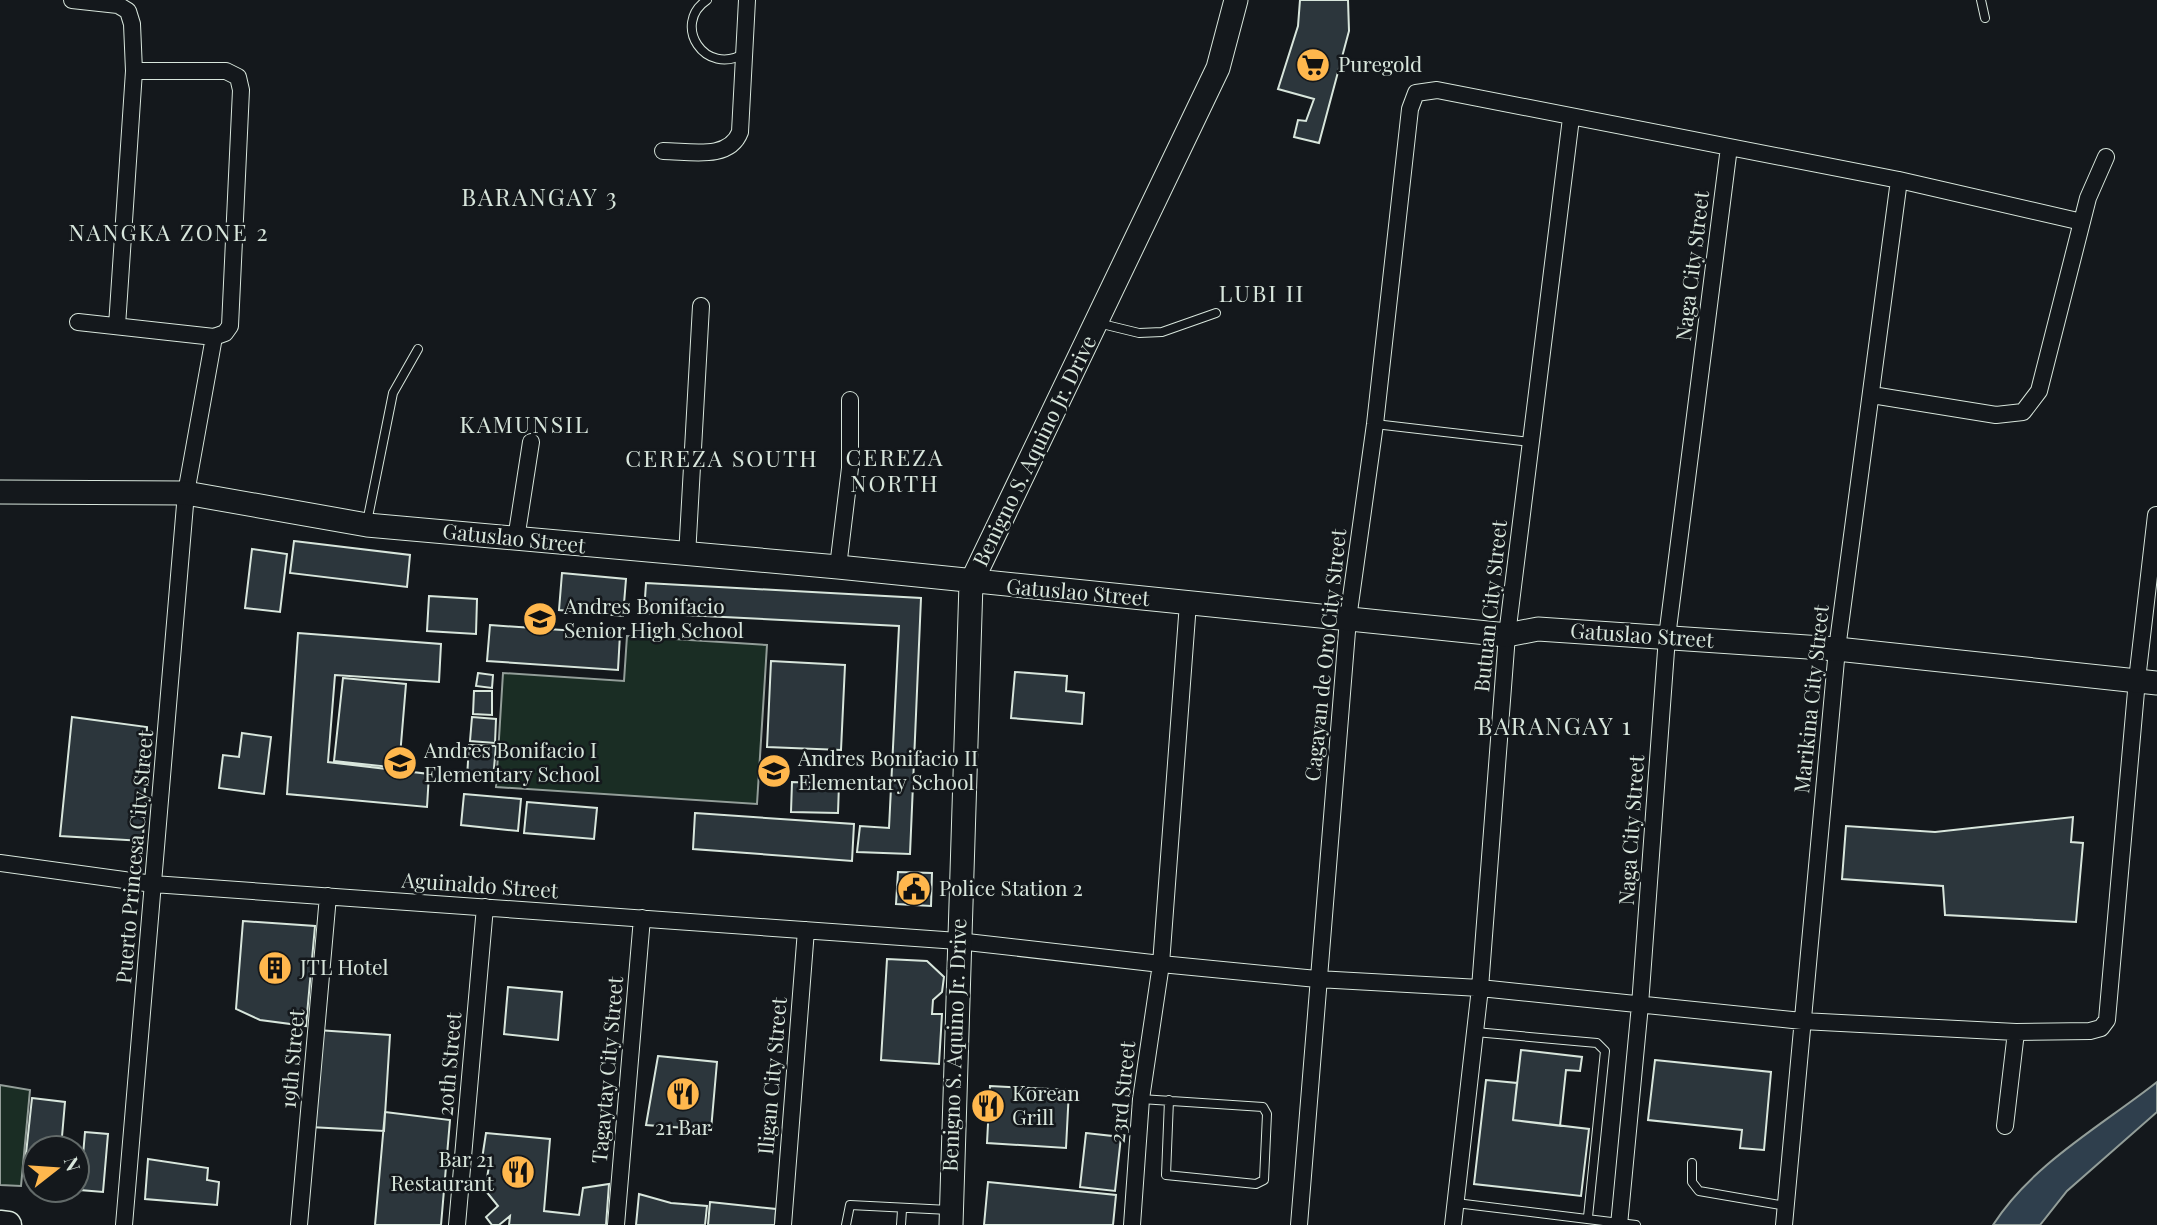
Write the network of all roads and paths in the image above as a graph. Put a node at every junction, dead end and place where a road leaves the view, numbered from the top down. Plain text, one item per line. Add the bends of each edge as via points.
1 (72, 0) edge
2 (707, 0) edge
3 (746, 0) edge
4 (1236, 0) edge
5 (1981, 0) edge
6 (1984, 18) dead end
7 (745, 53) junction
8 (134, 71) junction
9 (1571, 118) junction
10 (1729, 147) junction
11 (663, 151) dead end
12 (2106, 157) dead end
13 (1899, 180) junction
14 (2082, 222) junction
15 (701, 306) dead end
16 (1216, 313) dead end
17 (78, 323) dead end
18 (1098, 323) junction
19 (117, 326) junction
20 (214, 337) junction
21 (418, 349) dead end
22 (1872, 395) junction
23 (850, 400) dead end
24 (1375, 424) junction
25 (531, 442) dead end
26 (1531, 442) junction
27 (0, 492) edge
28 (187, 493) junction
29 (2156, 515) edge
30 (367, 525) junction
31 (516, 539) junction
32 (687, 556) junction
33 (838, 567) junction
34 (971, 583) junction
35 (1188, 603) junction
36 (1348, 619) junction
37 (1507, 635) junction
38 (1667, 637) junction
39 (1837, 649) junction
40 (2147, 682) edge
41 (0, 863) edge
42 (153, 884) junction
43 (328, 896) junction
44 (485, 907) junction
45 (642, 918) junction
46 (806, 930) junction
47 (958, 941) junction
48 (1161, 964) junction
49 (1317, 979) junction
50 (1480, 988) junction
51 (1640, 1004) junction
52 (1802, 1021) junction
53 (1475, 1032) junction
54 (2016, 1032) junction
55 (1141, 1099) junction
56 (1169, 1100) junction
57 (2005, 1126) dead end
58 (1692, 1163) dead end
59 (1456, 1203) junction
60 (1786, 1206) junction
61 (902, 1210) junction
62 (1588, 1217) junction
63 (951, 1218) edge
64 (0, 1224) edge
65 (1619, 1224) edge
66 (8, 1225) edge
67 (124, 1225) edge
68 (299, 1225) edge
69 (457, 1225) edge
70 (616, 1225) edge
71 (783, 1225) edge
72 (846, 1225) edge
73 (901, 1225) edge
74 (1132, 1225) edge
75 (1299, 1225) edge
76 (1453, 1225) edge
77 (1636, 1225) edge
78 (1784, 1225) edge

1 - 8 street via 118,5 128,11
2 - 7 lane via 692,22 696,44 723,61
3 - 7 street
4 - 18 street, Benigno S. Aquino Jr. Drive via 1218,68
5 - 6 lane
7 - 11 street via 740,132 735,144 726,150
8 - 19 street
8 - 20 street via 226,71 238,77 230,326
9 - 10 street
9 - 24 street, Cagayan de Oro City Street via 1437,90 1416,93 1410,109
9 - 26 street, Butuan City Street
10 - 13 street
10 - 38 street, Naga City Street
12 - 14 street
13 - 14 street
13 - 22 street, Marikina City Street
14 - 22 street via 2039,391 2023,412 1996,415
15 - 32 street
16 - 18 lane via 1162,332 1139,333
17 - 19 street
18 - 34 street, Benigno S. Aquino Jr. Drive
19 - 20 street
20 - 28 street, Puerto Princesa City Street
21 - 30 lane via 393,393
22 - 39 street, Marikina City Street
23 - 33 street via 850,468
24 - 26 lane
24 - 36 street, Cagayan de Oro City Street
25 - 31 street
26 - 37 street, Butuan City Street
27 - 28 street, Gatuslao Street
28 - 30 street, Gatuslao Street
28 - 42 street, Puerto Princesa City Street
29 - 40 street
30 - 31 street, Gatuslao Street
31 - 32 street, Gatuslao Street
32 - 33 street, Gatuslao Street
33 - 34 street, Gatuslao Street
34 - 35 street, Gatuslao Street
34 - 47 street, Benigno S. Aquino Jr. Drive
35 - 36 street, Gatuslao Street
35 - 48 street, 23rd Street
36 - 37 street, Gatuslao Street
36 - 49 street, Cagayan de Oro City Street
37 - 38 street, Gatuslao Street via 1538,629
37 - 50 street, Butuan City Street
38 - 39 street, Gatuslao Street
38 - 51 street, Naga City Street
39 - 40 street, Gatuslao Street
39 - 52 street, Marikina City Street
40 - 54 street, Aguinaldo Street via 2107,1020 2090,1031
41 - 42 street, Aguinaldo Street
42 - 43 street, Aguinaldo Street
42 - 67 street, Puerto Princesa City Street
43 - 44 street, Aguinaldo Street
43 - 68 street, 19th Street
44 - 45 street, Aguinaldo Street
44 - 69 street, 20th Street
45 - 46 street, Aguinaldo Street
45 - 70 street, Tagaytay City Street
46 - 47 street, Aguinaldo Street
46 - 71 street, Iligan City Street
47 - 48 street, Aguinaldo Street
47 - 63 street, Benigno S. Aquino Jr. Drive
48 - 49 street, Aguinaldo Street
48 - 55 street, 23rd Street
49 - 50 street, Aguinaldo Street
49 - 75 street, Cagayan de Oro City Street
50 - 51 street, Aguinaldo Street
50 - 53 street, Butuan City Street
51 - 52 street, Aguinaldo Street
51 - 65 street, Naga City Street
52 - 54 street, Aguinaldo Street
52 - 60 street, Marikina City Street
53 - 59 street, Butuan City Street
53 - 62 lane via 1597,1042 1605,1051
54 - 57 street
55 - 56 lane
55 - 74 street, 23rd Street
56 - 56 lane via 1265,1109 1264,1180 1256,1184 1166,1175
58 - 60 lane via 1692,1182 1699,1191
59 - 62 lane
59 - 76 street, Butuan City Street
60 - 78 street, Marikina City Street
61 - 63 lane
61 - 72 lane via 850,1205
61 - 73 lane
62 - 65 lane
64 - 66 main road
65 - 77 lane

